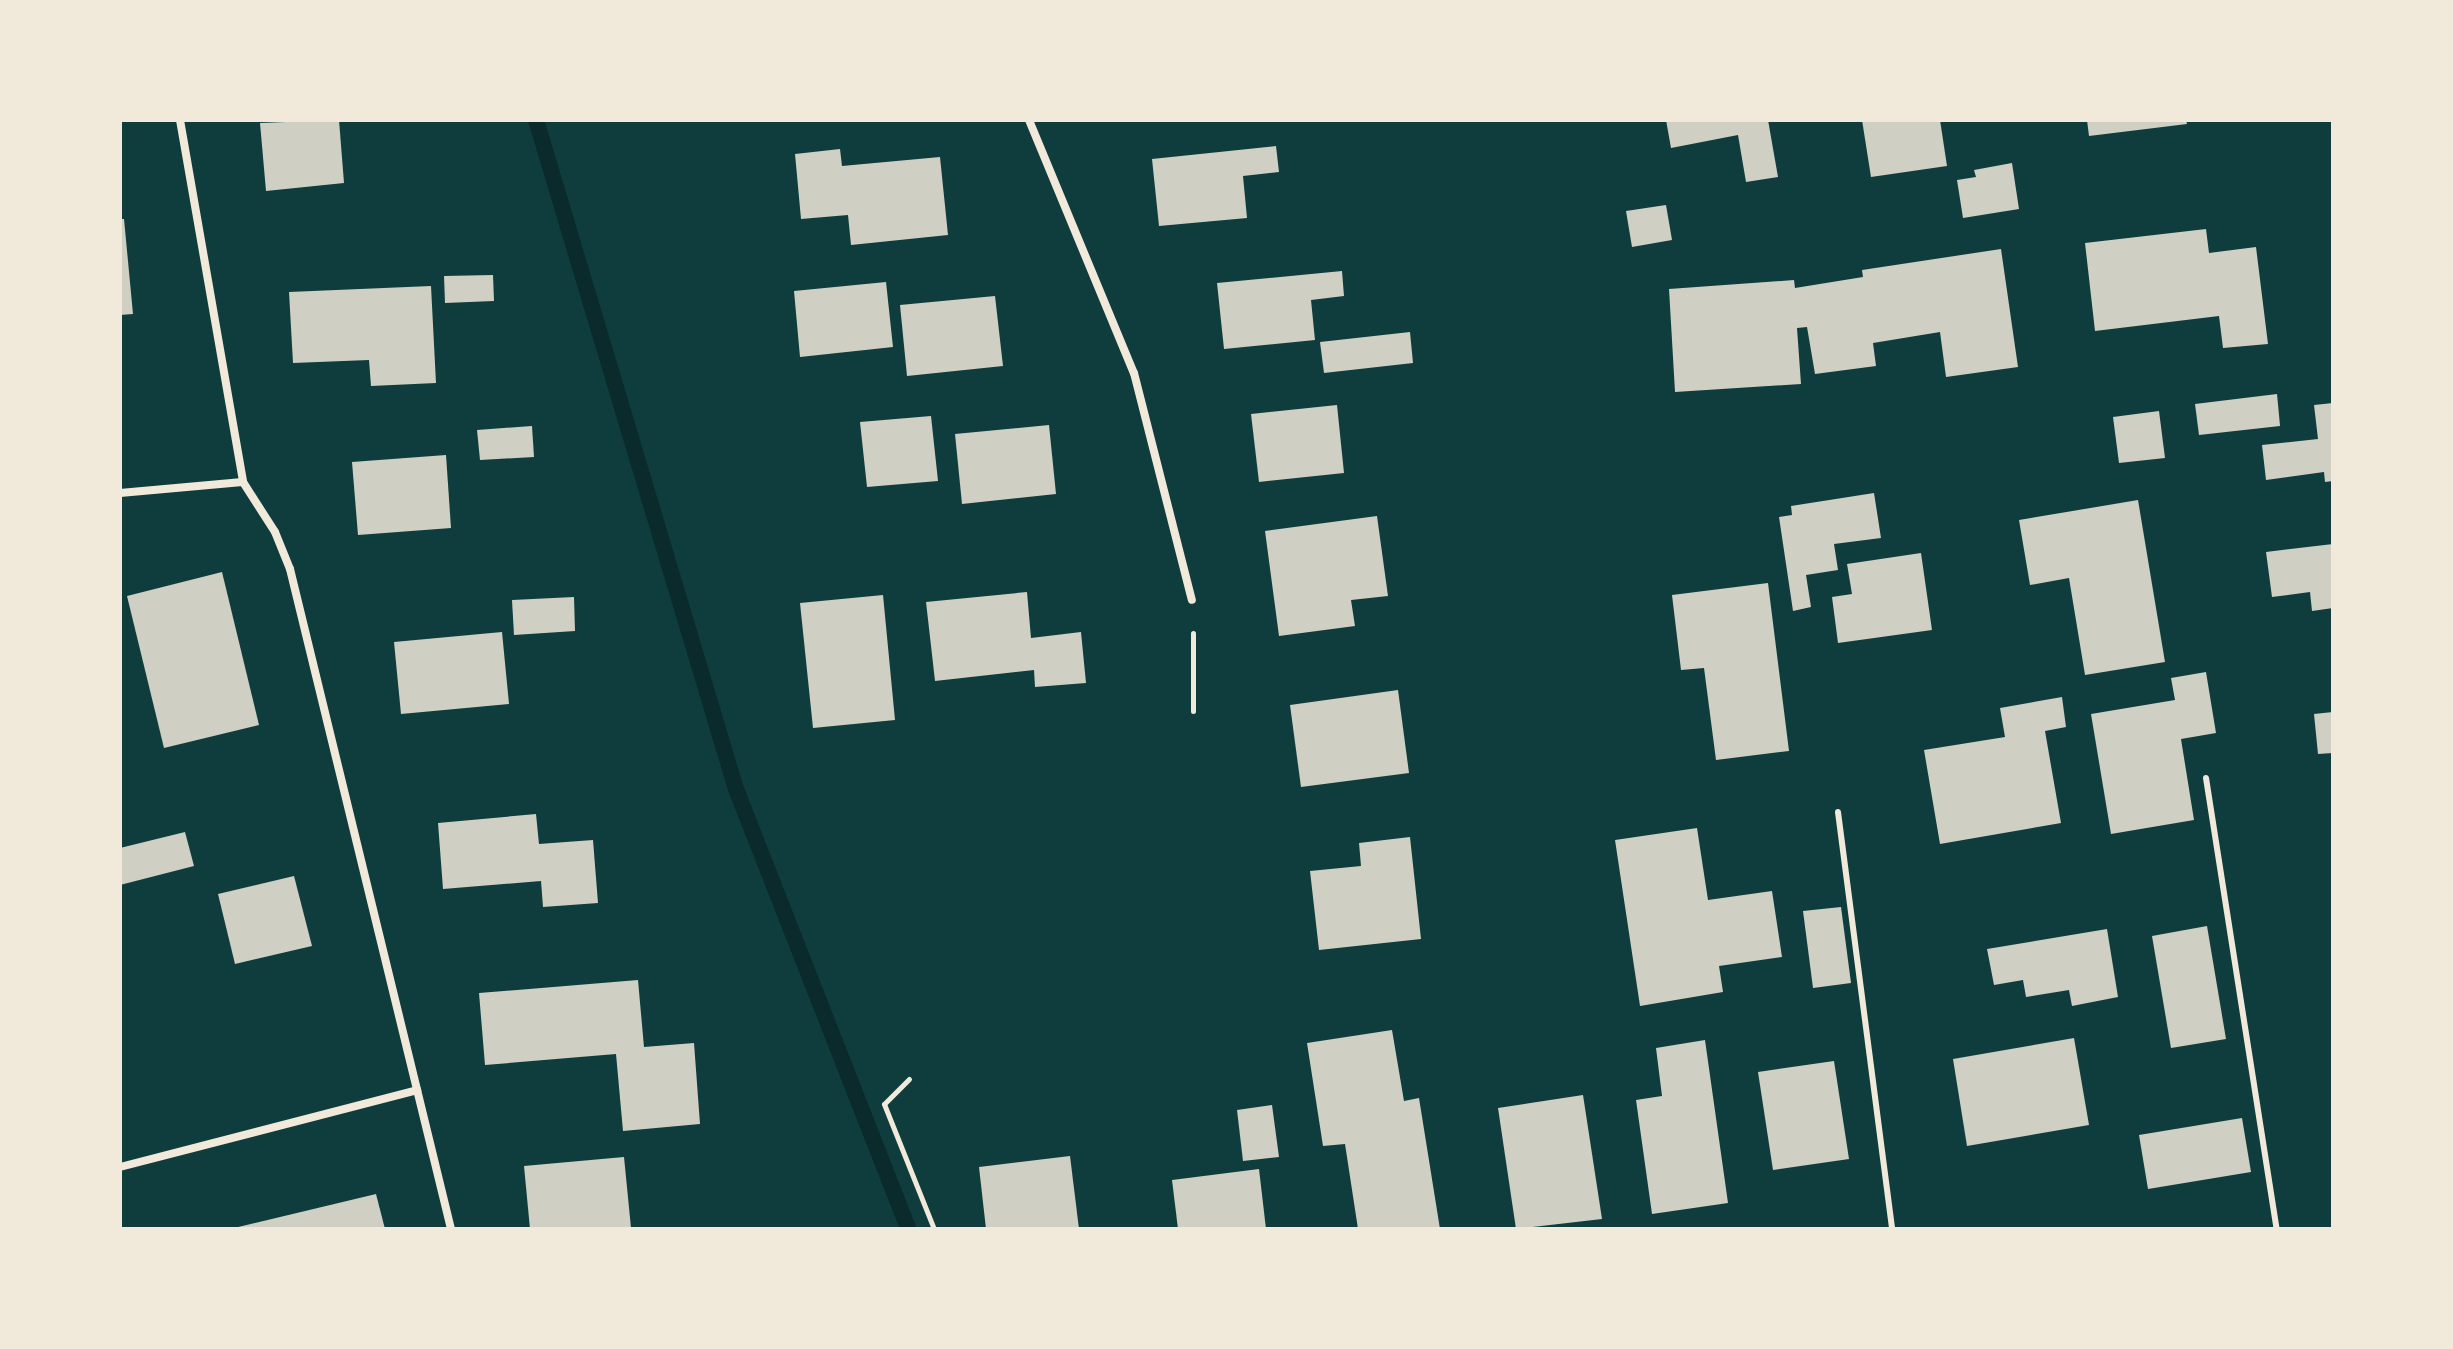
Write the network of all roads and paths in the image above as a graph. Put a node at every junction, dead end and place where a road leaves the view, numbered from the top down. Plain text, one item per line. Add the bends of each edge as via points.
1 (180, 120) edge
2 (1029, 120) edge
3 (243, 482) junction
4 (120, 493) edge
5 (1192, 600) joint
6 (1193, 711) dead end
7 (2206, 778) dead end
8 (1838, 812) dead end
9 (909, 1079) dead end
10 (417, 1090) junction
11 (120, 1167) edge
12 (451, 1229) edge
13 (934, 1229) edge
14 (1892, 1229) edge
15 (2277, 1229) edge

1 - 3 street
2 - 5 street via 1134,373
3 - 4 street
3 - 10 street via 275,532 290,569
5 - 6 path
7 - 15 lane
8 - 14 lane
9 - 13 path via 884,1104
10 - 11 street
10 - 12 street

